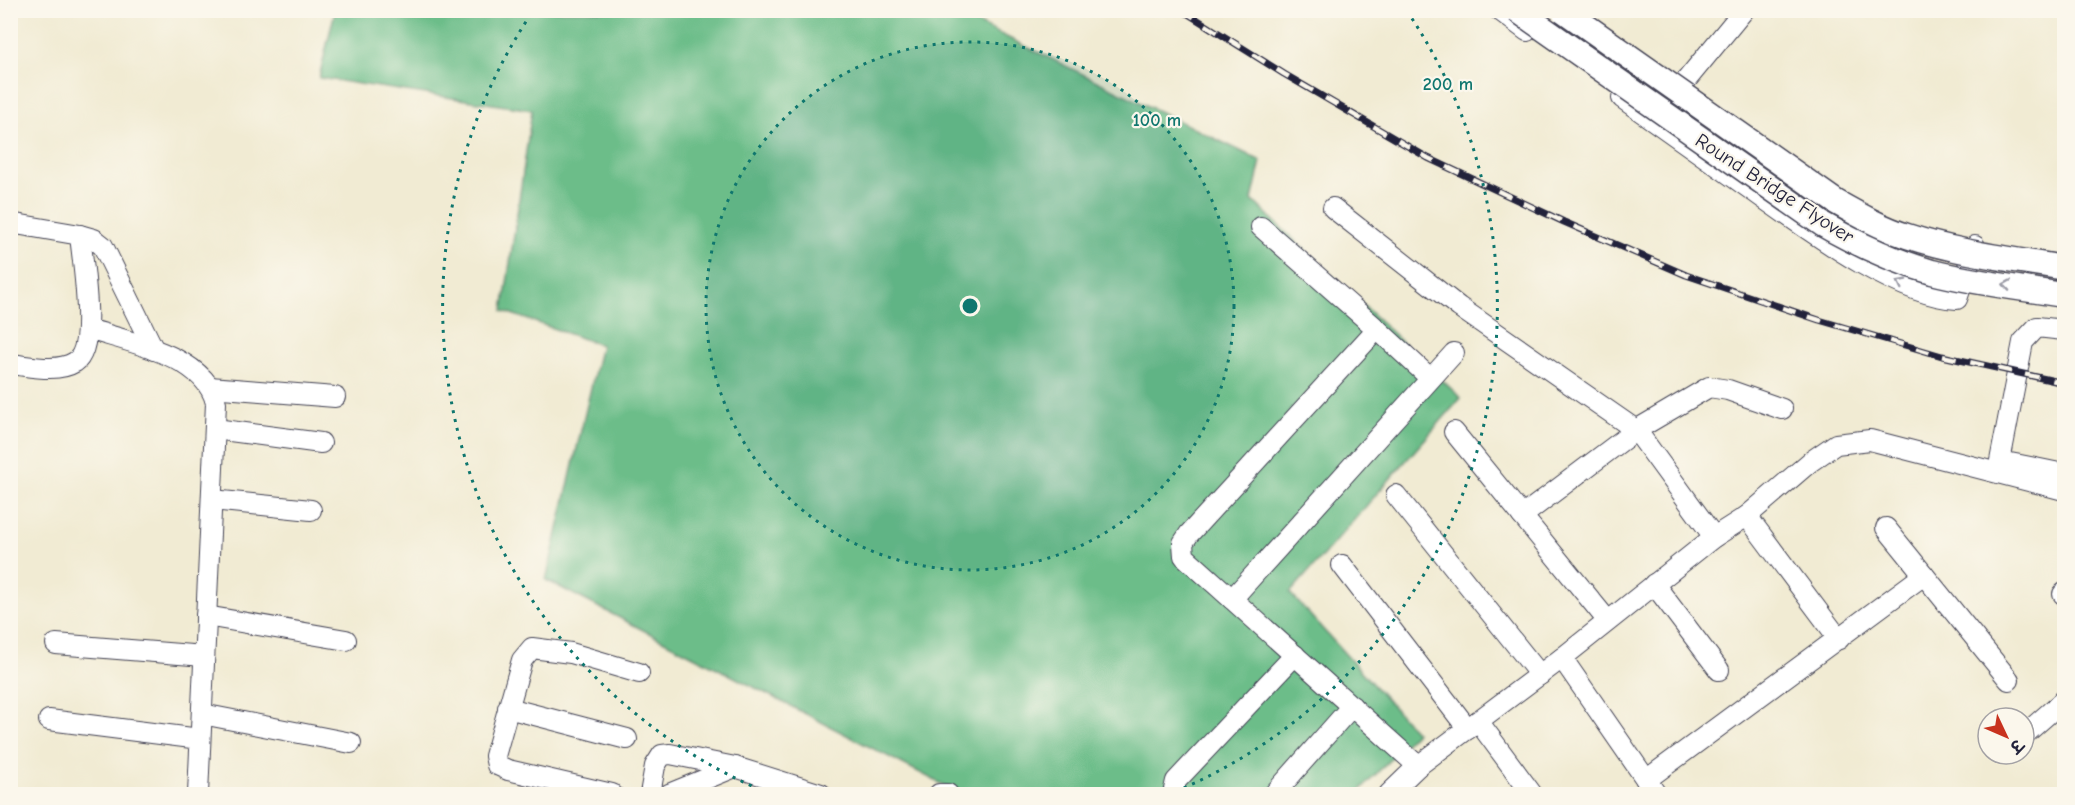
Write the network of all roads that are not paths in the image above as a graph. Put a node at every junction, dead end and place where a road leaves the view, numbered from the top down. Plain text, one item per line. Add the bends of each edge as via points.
1 (1499, 10) edge
2 (1517, 10) edge
3 (1563, 10) edge
4 (1581, 10) edge
5 (1743, 10) edge
6 (1684, 83) junction
7 (1333, 208) dead end
8 (10, 223) edge
9 (1262, 227) dead end
10 (80, 235) junction
11 (1975, 246) junction
12 (2064, 261) edge
13 (2064, 268) edge
14 (2064, 295) edge
15 (88, 329) junction
16 (1377, 329) junction
17 (2064, 330) edge
18 (154, 350) junction
19 (1454, 353) dead end
20 (10, 364) edge
21 (1430, 378) junction
22 (210, 387) junction
23 (335, 397) dead end
24 (1782, 409) dead end
25 (215, 429) junction
26 (1636, 430) junction
27 (1454, 432) dead end
28 (321, 443) dead end
29 (2064, 474) edge
30 (2064, 490) edge
31 (1396, 495) dead end
32 (212, 500) junction
33 (311, 510) dead end
34 (1522, 516) junction
35 (1747, 516) junction
36 (1886, 528) dead end
37 (1714, 537) junction
38 (1342, 565) dead end
39 (1924, 575) junction
40 (1654, 584) junction
41 (1232, 599) junction
42 (206, 616) junction
43 (1607, 620) junction
44 (1839, 639) junction
45 (346, 640) dead end
46 (56, 644) dead end
47 (1295, 655) junction
48 (204, 656) junction
49 (1562, 658) junction
50 (1719, 670) dead end
51 (639, 672) dead end
52 (1540, 675) junction
53 (2009, 680) dead end
54 (2064, 700) edge
55 (1352, 706) junction
56 (508, 708) junction
57 (202, 714) junction
58 (48, 720) dead end
59 (2036, 724) edge
60 (1473, 725) junction
61 (201, 739) junction
62 (627, 739) dead end
63 (351, 743) dead end
64 (1418, 766) junction
65 (735, 767) junction
66 (1651, 788) edge
67 (198, 795) edge
68 (612, 795) edge
69 (650, 795) edge
70 (669, 795) edge
71 (821, 795) edge
72 (939, 795) edge
73 (948, 795) edge
74 (1173, 795) edge
75 (1274, 795) edge
76 (1389, 795) edge
77 (1532, 795) edge

11 -> 1 street via 1956,299 1939,298 1906,286 1818,238
14 -> 2 main road, Round Bridge Flyover, bridge via 1933,272 1849,239 1813,218
3 - 13 main road, Round Bridge Flyover, bridge via 1861,216 1940,246
4 - 6 street
5 - 6 street
6 - 11 street via 1845,196 1914,228
7 - 26 street via 1459,307
8 - 10 street
9 - 16 street
10 - 15 street
10 - 18 street via 103,246
11 - 12 street
15 - 18 street
15 - 20 street via 77,361 52,368
16 - 21 street
16 - 41 street via 1184,543 1184,556
17 - 29 street via 2037,327 2023,342 2000,461
18 - 22 street via 190,368
19 - 21 street
21 - 41 street
22 - 23 street
22 - 25 street via 216,403
24 - 26 street via 1709,387
25 - 28 street
25 - 32 street
26 - 34 street
26 - 37 street
27 - 34 street
30 - 35 street via 1870,440 1852,441 1836,444 1810,462
31 - 52 street
32 - 33 street
32 - 42 street
34 - 43 street
35 - 37 street
35 - 44 street
36 - 39 street
37 - 40 street
38 - 60 street
39 - 44 street
39 - 53 street
40 - 43 street
40 - 50 street
41 - 47 street
42 - 45 street
42 - 48 street
43 - 49 street
44 - 66 street
46 - 48 street
47 - 55 street
47 - 74 street via 1176,781
48 - 57 street
49 - 52 street
49 - 66 street
51 - 56 street via 571,653 532,648 522,660
52 - 60 street
54 - 59 street
55 - 64 street
55 - 75 street
56 - 62 street
56 - 68 street via 495,756 499,767
57 - 61 street
57 - 63 street
58 - 61 street
60 - 64 street
60 - 77 street
61 - 67 street
64 - 76 street
65 - 69 street via 662,755 655,766
65 - 70 street
65 - 71 street
72 - 73 street

